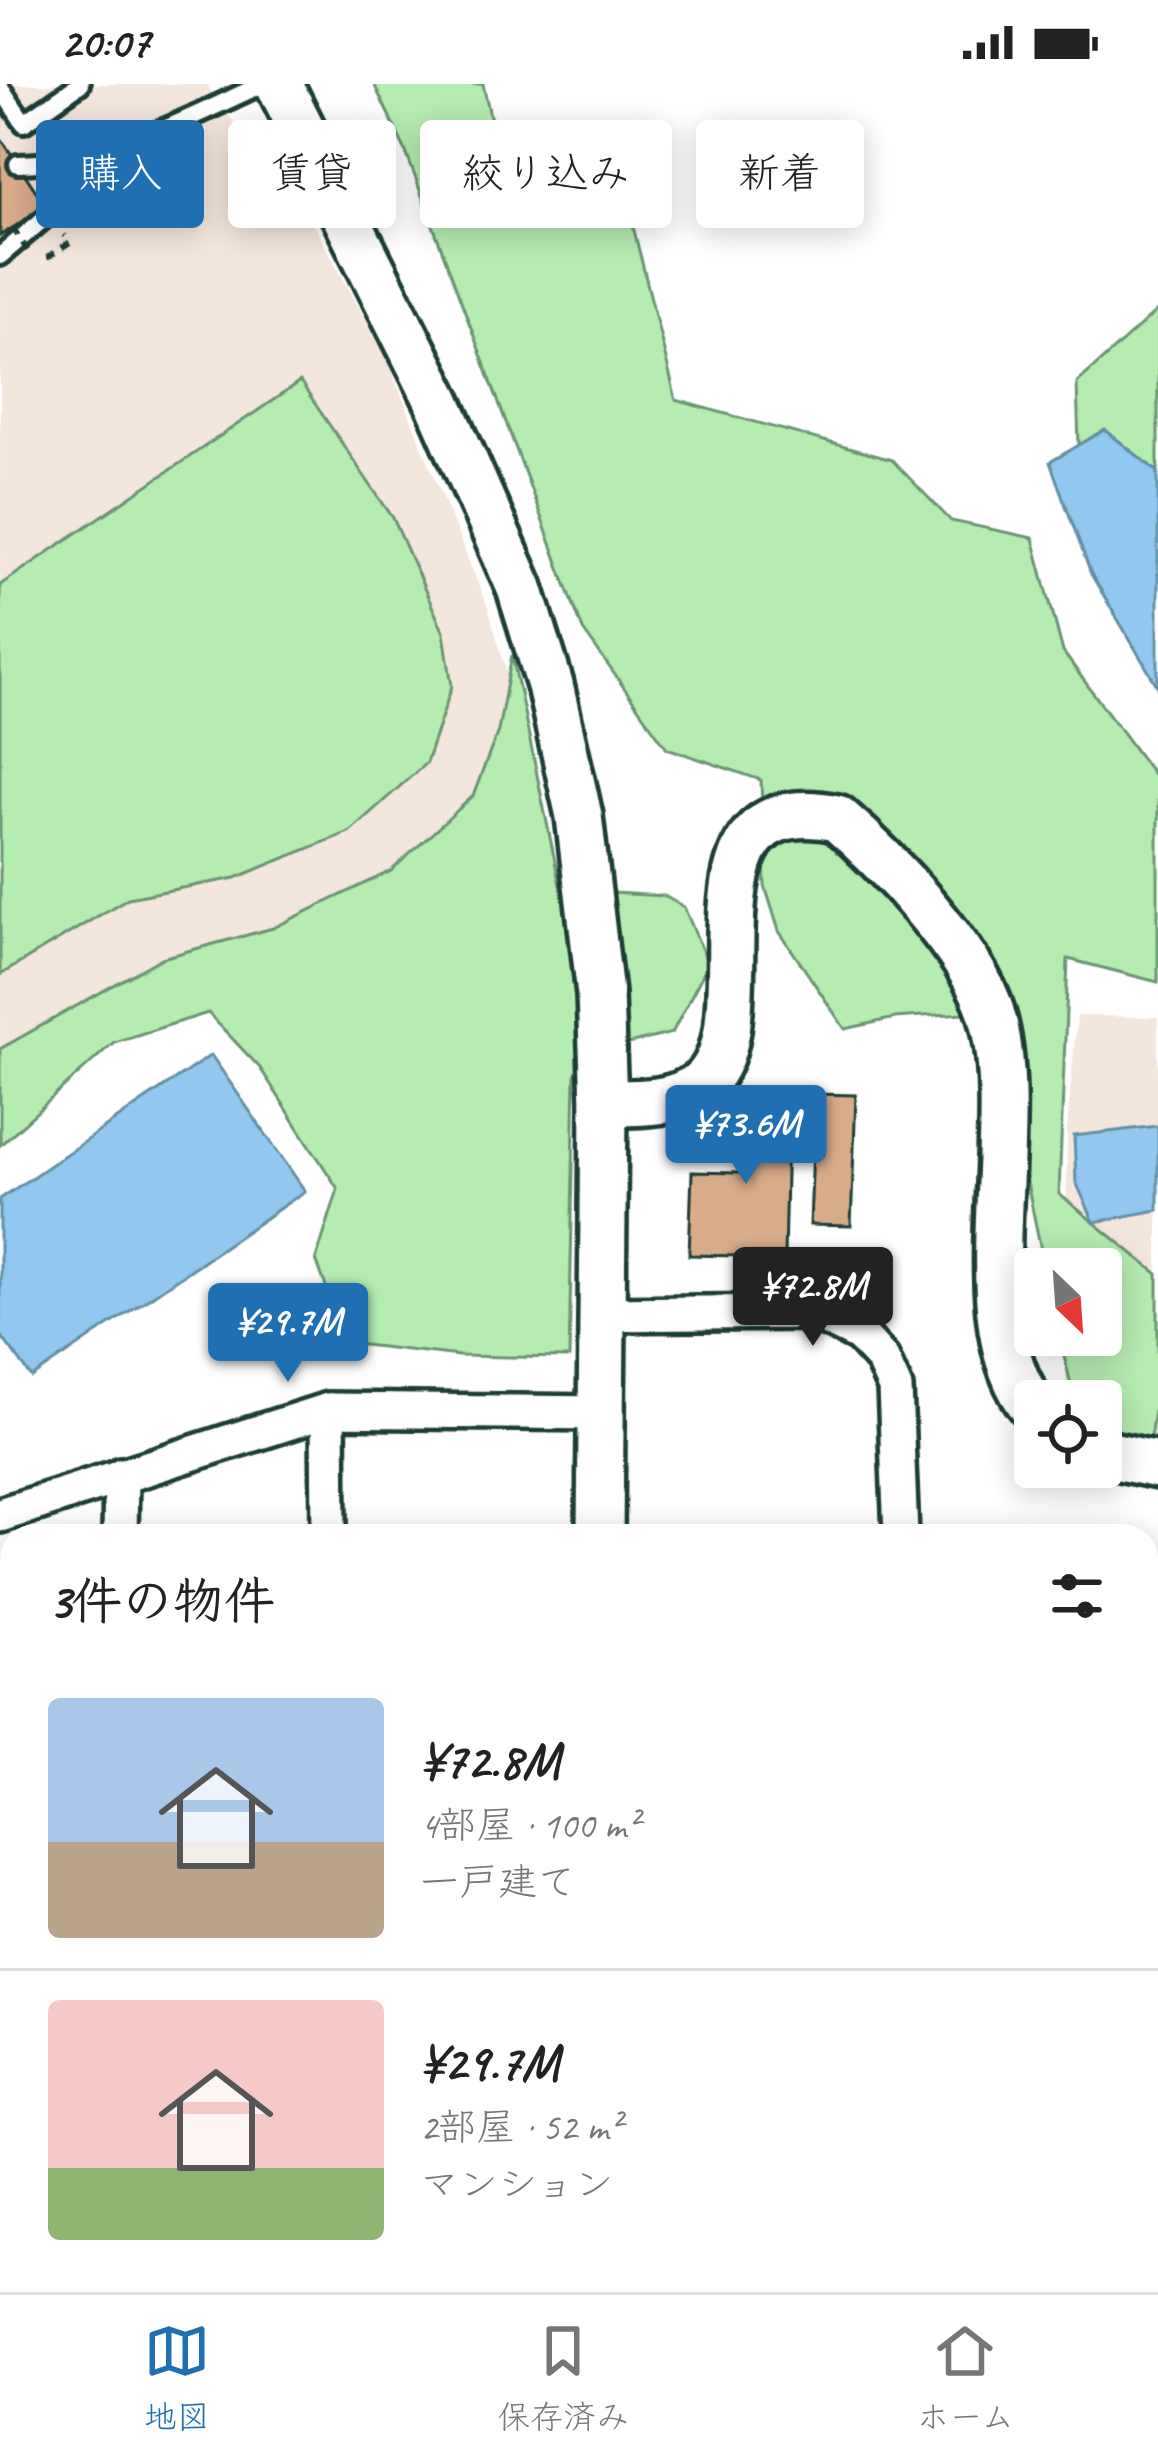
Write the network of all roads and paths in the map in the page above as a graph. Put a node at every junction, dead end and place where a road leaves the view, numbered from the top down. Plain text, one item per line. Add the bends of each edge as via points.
1 (80, 84) edge
2 (263, 84) edge
3 (279, 84) edge
4 (0, 87) edge
5 (184, 120) edge
6 (18, 164) dead end
7 (36, 164) edge
8 (36, 225) edge
9 (13, 228) dead end
10 (0, 256) edge
11 (32, 256) dead end
12 (604, 1103) junction
13 (601, 1314) junction
14 (1018, 1380) edge
15 (328, 1410) junction
16 (601, 1413) junction
17 (1122, 1457) edge
18 (1158, 1465) edge
19 (122, 1475) junction
20 (0, 1515) edge
21 (120, 1524) edge
22 (329, 1524) edge
23 (600, 1524) edge
24 (901, 1524) edge

1 - 4 lane via 24,123
2 - 5 lane
3 - 12 street via 438,400 520,588 579,816
6 - 7 lane
8 - 10 lane
9 - 11 path, bridge
12 - 13 street
12 - 14 street via 678,1097 703,1082 723,1046 739,861 753,837 782,819 838,818 958,949 991,1011 1004,1153 998,1323
13 - 16 street
13 - 24 street via 813,1312 860,1335 895,1388
15 - 16 street
15 - 19 street
15 - 22 street
16 - 23 street
17 - 18 street
19 - 20 street
19 - 21 street

